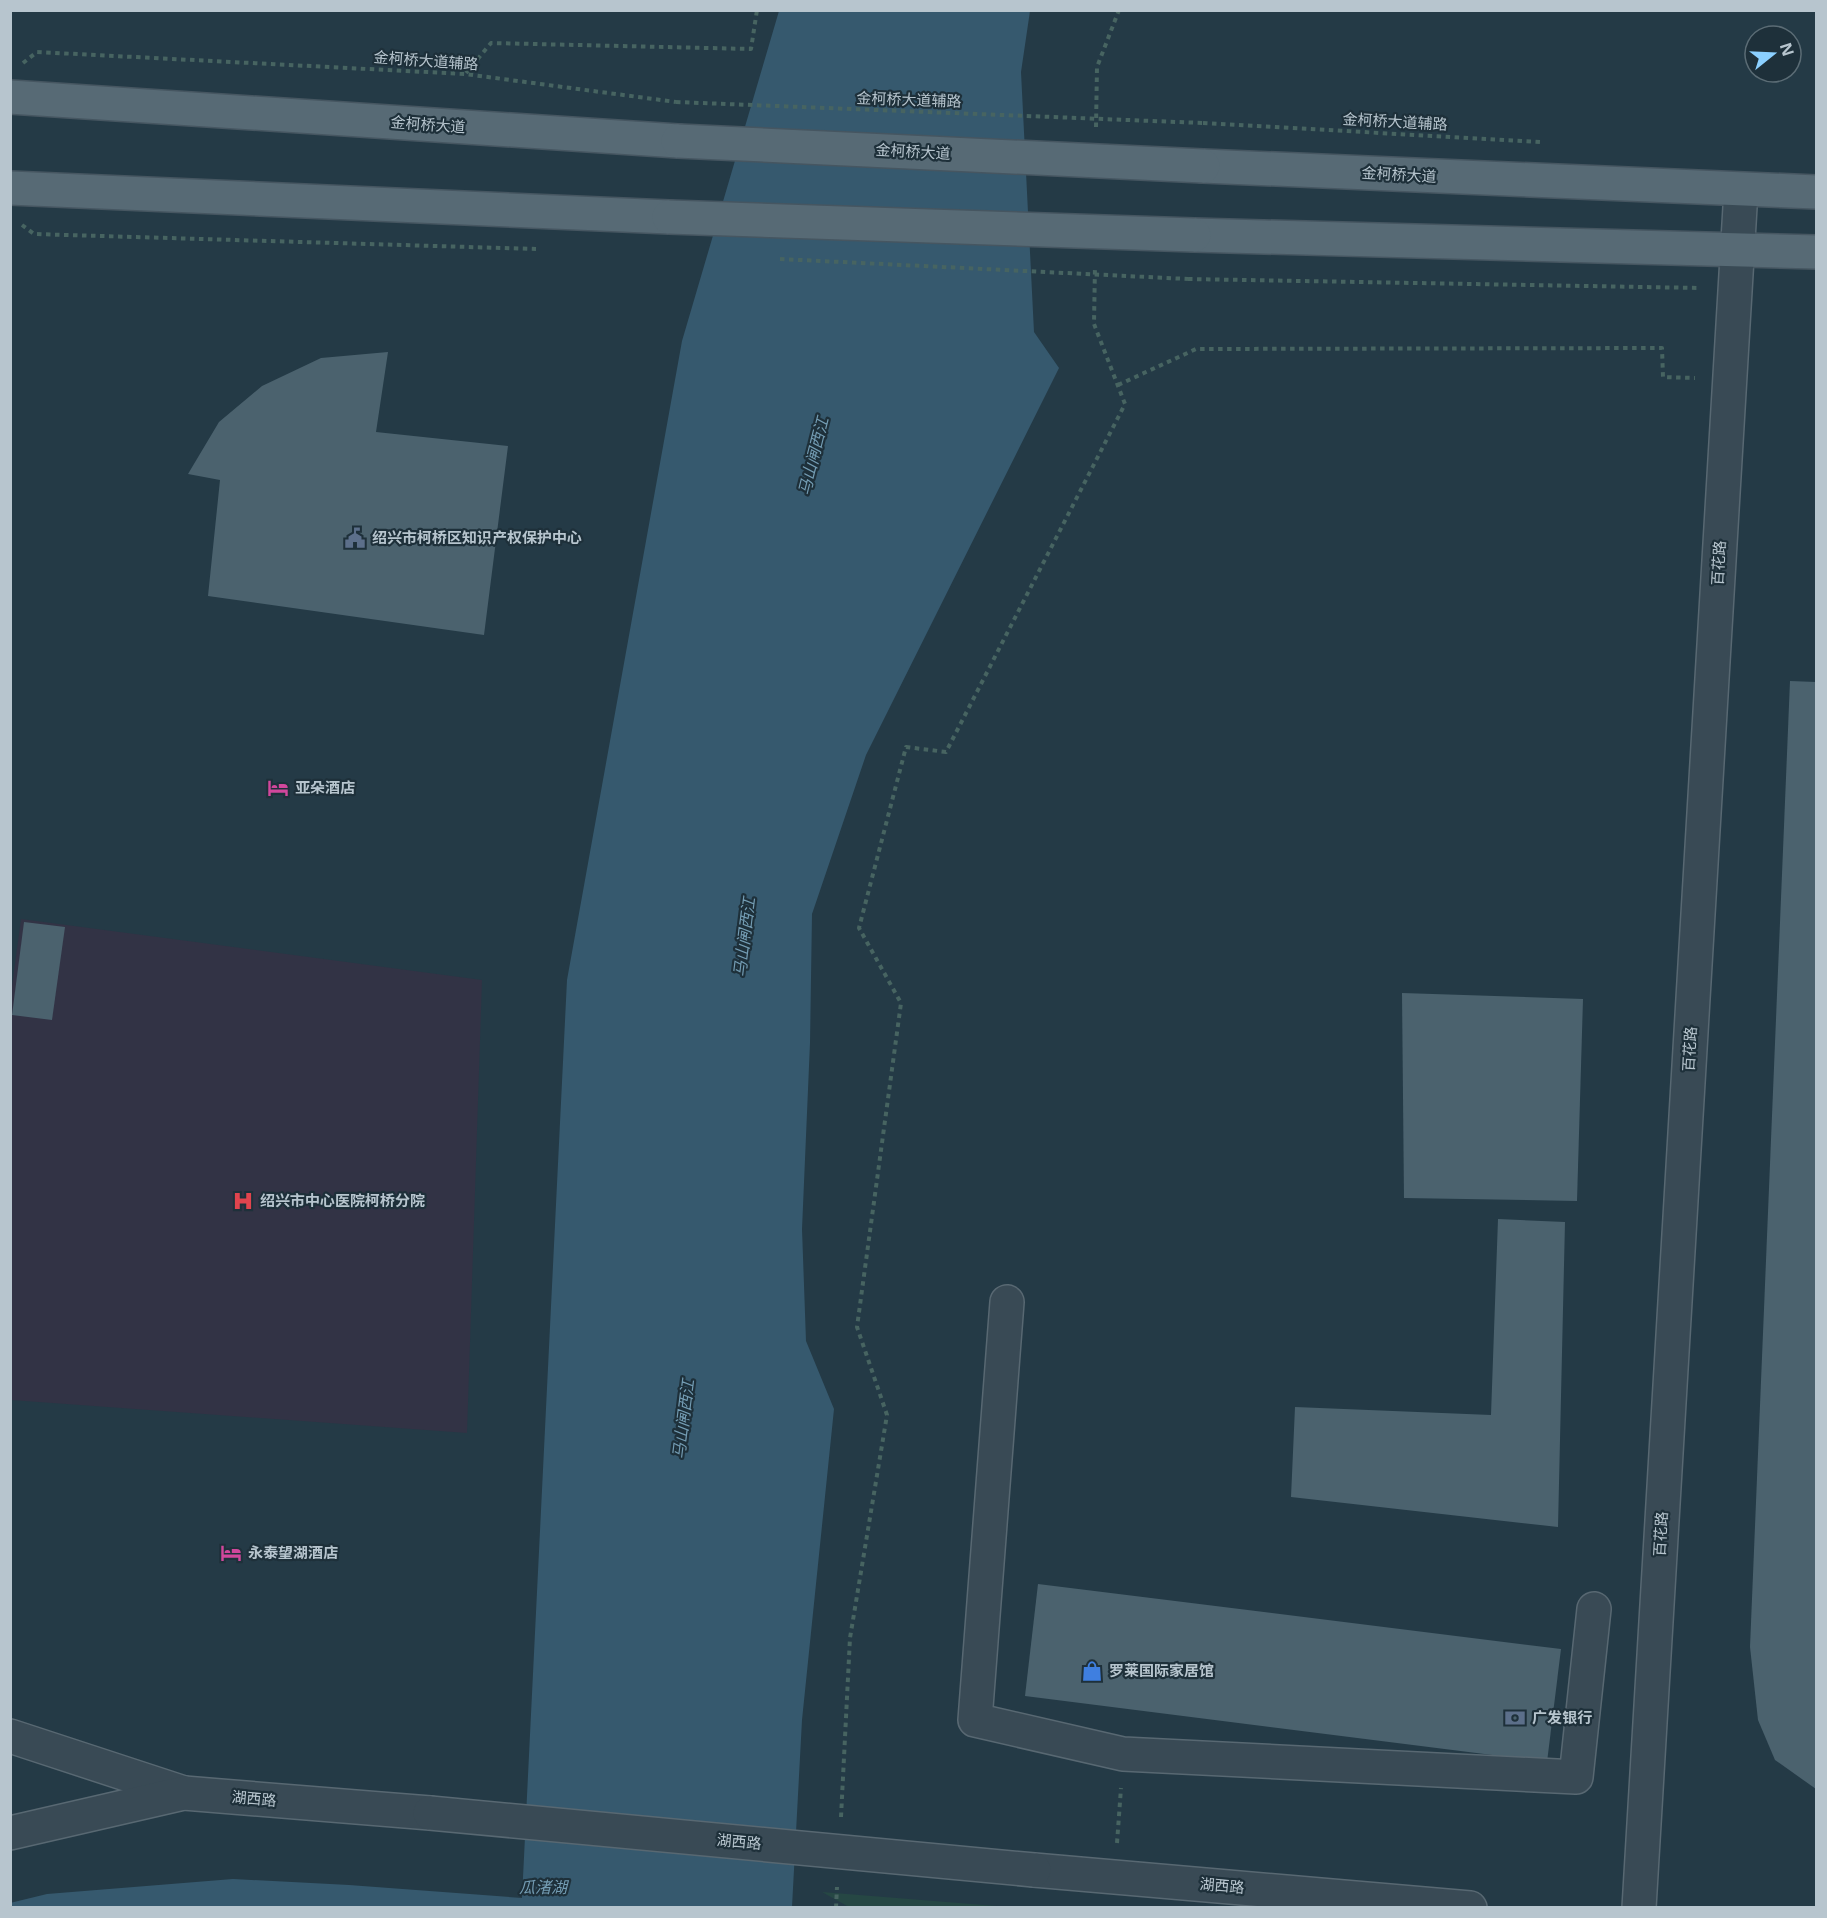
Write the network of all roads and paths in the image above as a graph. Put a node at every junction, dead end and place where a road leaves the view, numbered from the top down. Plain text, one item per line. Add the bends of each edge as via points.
1 (757, 10) edge
2 (1119, 10) edge
3 (19, 66) dead end
4 (465, 74) junction
5 (10, 97) edge
6 (1096, 138) dead end
7 (1545, 142) dead end
8 (10, 188) edge
9 (1741, 190) junction
10 (1816, 192) edge
11 (18, 221) dead end
12 (542, 249) dead end
13 (1737, 250) junction
14 (1816, 252) edge
15 (1095, 254) dead end
16 (777, 259) dead end
17 (1735, 288) junction
18 (1730, 379) junction
19 (1118, 385) junction
20 (1007, 1302) dead end
21 (1594, 1609) dead end
22 (10, 1736) edge
23 (1123, 1754) junction
24 (184, 1793) junction
25 (840, 1825) dead end
26 (10, 1833) edge
27 (1115, 1877) junction
28 (837, 1884) dead end
29 (836, 1908) edge
30 (1470, 1908) edge
31 (1639, 1908) edge

1 - 4 path via 751,49 491,44
2 - 6 path via 1097,68
3 - 4 path, 金柯桥大道辅路 via 37,52
4 - 7 path, 金柯桥大道辅路, bridge via 676,102 1203,123
5 - 9 main road, 金柯桥大道, bridge via 678,141
8 - 13 main road, bridge via 1194,236
9 - 10 main road, 金柯桥大道
9 - 13 street, 百花路
11 - 12 path via 33,234
13 - 14 main road
13 - 17 street, 百花路
15 - 19 path via 1094,324
16 - 17 path, bridge via 1188,279
17 - 18 street, 百花路
18 - 19 path via 1663,377 1662,348 1196,349
18 - 31 street, 百花路
19 - 25 path via 1125,404 946,752 906,747 859,928 901,1003 857,1327 887,1415 850,1638
20 - 23 street via 975,1720
21 - 23 street via 1576,1777
22 - 24 street
23 - 27 path
24 - 26 street, 湖西路
24 - 27 street, 湖西路, bridge
27 - 30 street, 湖西路
28 - 29 path

